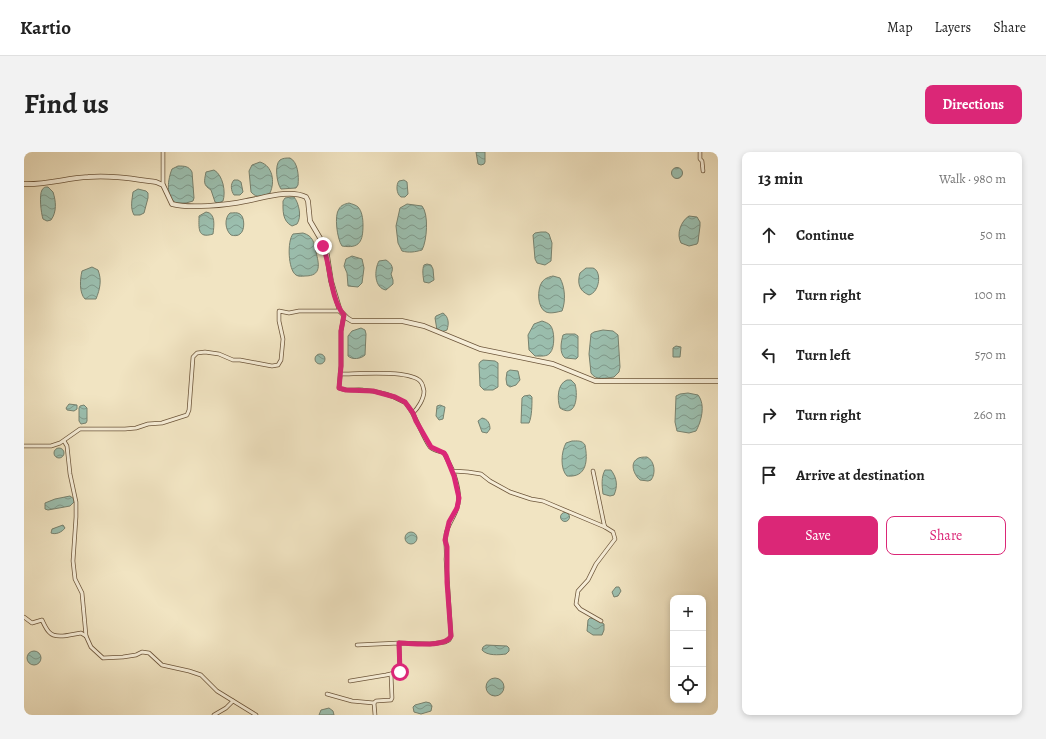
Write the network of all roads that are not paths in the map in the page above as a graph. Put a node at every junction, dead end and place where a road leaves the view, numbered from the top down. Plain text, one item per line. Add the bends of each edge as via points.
1 (163, 152) edge
2 (700, 152) edge
3 (703, 172) dead end
4 (24, 184) edge
5 (163, 185) junction
6 (340, 310) junction
7 (344, 315) junction
8 (340, 374) junction
9 (718, 381) edge
10 (413, 413) junction
11 (64, 441) junction
12 (24, 446) edge
13 (453, 471) junction
14 (593, 471) dead end
15 (605, 527) junction
16 (24, 617) edge
17 (601, 620) dead end
18 (86, 636) junction
19 (399, 643) junction
20 (357, 645) dead end
21 (391, 674) junction
22 (350, 681) dead end
23 (327, 694) dead end
24 (233, 701) junction
25 (374, 703) junction
26 (214, 715) edge
27 (256, 715) edge
28 (375, 715) edge

1 - 5 street
2 - 3 street
4 - 5 street via 100,176
5 - 6 street via 172,204 184,206 243,202 292,193 306,197 310,221 327,255 331,281
6 - 7 street
6 - 11 street via 289,313 279,311 283,339 281,360 278,365 233,360 219,354 197,353 193,357 187,415 162,424 148,424 136,428 80,429
7 - 8 street
7 - 9 street via 352,321 402,321 424,326 480,349 553,364 595,382
8 - 10 street via 341,389 373,391 395,397 405,402
8 - 10 street via 405,375 420,381 424,394
10 - 13 street via 431,447 444,453
11 - 12 street via 51,446
11 - 18 street via 76,502 73,561 75,580 82,593
13 - 15 street via 481,474 510,492 543,501
13 - 19 street via 459,498 445,540 451,636 445,642
14 - 15 street
15 - 17 street via 613,532 615,539 578,591 576,600 580,609
16 - 18 street via 32,623 42,620 48,632 53,635 81,633
18 - 24 street via 91,647 103,658 149,653 162,665 201,675 217,691
19 - 20 street
19 - 21 street via 400,672
21 - 22 street
21 - 25 street via 391,700
23 - 25 street via 352,701
24 - 26 street
24 - 27 street
25 - 28 street

